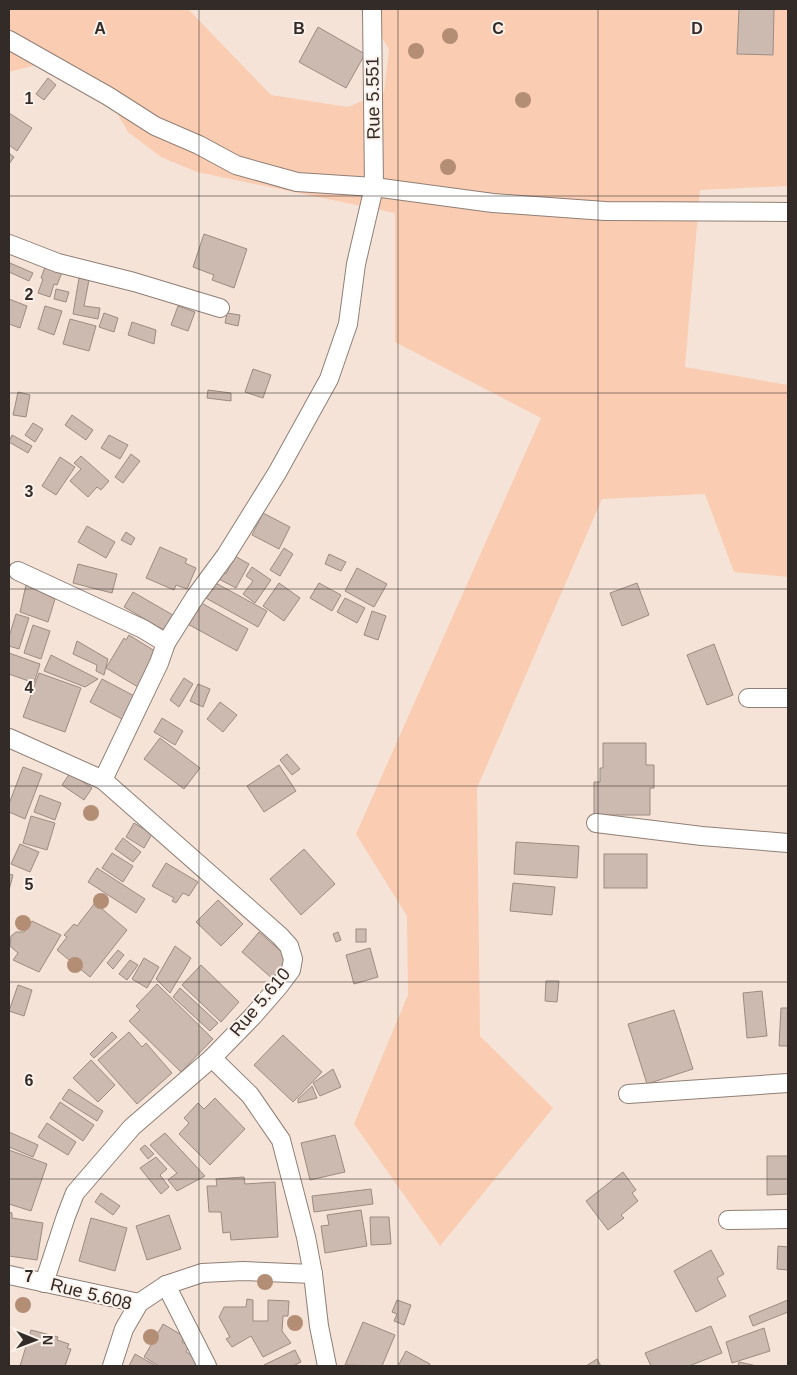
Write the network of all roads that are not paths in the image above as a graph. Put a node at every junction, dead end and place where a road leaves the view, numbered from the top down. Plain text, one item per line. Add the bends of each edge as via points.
1 (372, 9) edge
2 (9, 40) edge
3 (374, 187) junction
4 (788, 212) edge
5 (9, 244) edge
6 (220, 308) dead end
7 (18, 571) dead end
8 (166, 643) junction
9 (748, 698) dead end
10 (788, 698) edge
11 (9, 738) edge
12 (104, 780) junction
13 (596, 823) dead end
14 (788, 844) edge
15 (212, 1058) junction
16 (788, 1083) edge
17 (628, 1094) dead end
18 (788, 1219) edge
19 (728, 1220) dead end
20 (313, 1274) junction
21 (9, 1276) edge
22 (44, 1283) junction
23 (166, 1286) junction
24 (139, 1303) junction
25 (112, 1366) edge
26 (207, 1366) edge
27 (327, 1366) edge

1 - 3 street, Rue 5.551
2 - 3 street via 155,126 236,165 296,182
3 - 4 street via 493,203 605,211
3 - 8 street, Rue 5.551 via 356,264 348,324 329,379 226,556
5 - 6 street via 58,263
7 - 8 street via 143,629
8 - 12 street, Rue 5.551
9 - 10 street
11 - 12 street, Rue 5.610
12 - 15 street, Rue 5.610 via 280,936 291,953 291,970 279,986
13 - 14 street
15 - 20 street via 250,1095 280,1140
15 - 22 street, Rue 5.610 via 132,1127 76,1193
16 - 17 street
18 - 19 street
20 - 23 street via 202,1273
20 - 27 street via 318,1326
21 - 22 street, Rue 5.608
22 - 24 street, Rue 5.608
23 - 24 street
23 - 26 street
24 - 25 street, Rue 5.608 via 124,1329

